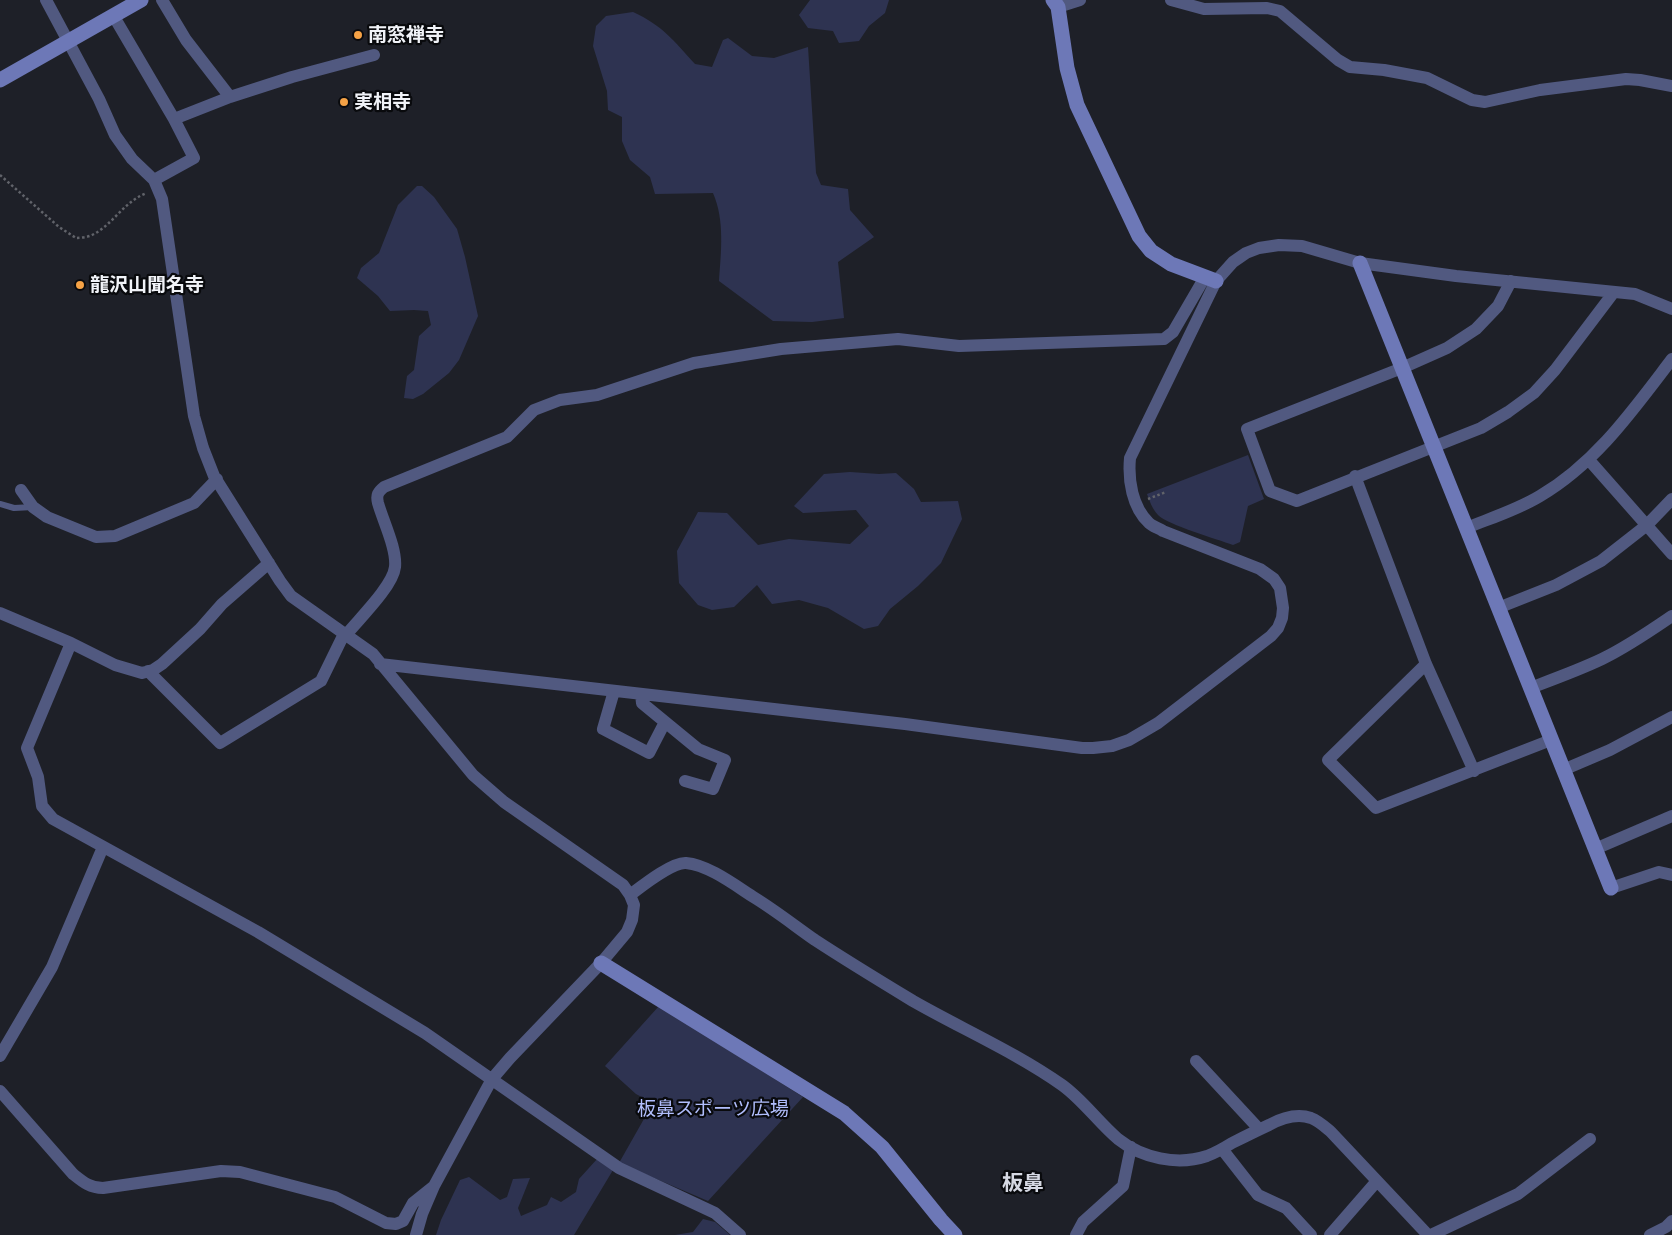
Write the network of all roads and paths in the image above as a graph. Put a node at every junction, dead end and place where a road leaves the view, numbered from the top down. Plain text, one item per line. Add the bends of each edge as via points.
1 (46, 0) edge
2 (142, 0) edge
3 (162, 0) edge
4 (1080, 0) edge
5 (1172, 0) edge
6 (1055, 4) edge
7 (113, 15) junction
8 (67, 41) junction
9 (374, 55) dead end
10 (0, 80) edge
11 (1672, 86) edge
12 (230, 97) junction
13 (174, 119) junction
14 (0, 176) edge
15 (156, 185) junction
16 (1360, 263) junction
17 (1211, 279) junction
18 (1511, 281) junction
19 (1614, 292) junction
20 (1672, 309) edge
21 (1672, 359) edge
22 (1402, 368) junction
23 (1433, 446) junction
24 (1589, 460) junction
25 (1355, 476) junction
26 (217, 480) junction
27 (20, 490) dead end
28 (1166, 492) dead end
29 (1672, 499) edge
30 (1137, 503) junction
31 (0, 504) edge
32 (33, 507) junction
33 (1647, 525) junction
34 (1466, 528) junction
35 (1672, 554) edge
36 (269, 563) junction
37 (1498, 608) junction
38 (0, 613) edge
39 (1672, 616) edge
40 (345, 635) junction
41 (71, 643) junction
42 (380, 664) junction
43 (1426, 664) junction
44 (148, 671) junction
45 (1530, 688) junction
46 (614, 691) junction
47 (641, 694) junction
48 (1672, 717) edge
49 (665, 722) junction
50 (1551, 740) junction
51 (1563, 770) junction
52 (1474, 771) junction
53 (685, 781) dead end
54 (1672, 816) edge
55 (103, 847) junction
56 (1595, 850) junction
57 (1672, 875) edge
58 (1610, 888) joint
59 (630, 895) junction
60 (601, 963) junction
61 (0, 1056) edge
62 (1196, 1061) dead end
63 (492, 1079) junction
64 (0, 1092) edge
65 (1260, 1129) junction
66 (1590, 1139) dead end
67 (1131, 1147) junction
68 (1222, 1149) junction
69 (1377, 1181) junction
70 (434, 1186) junction
71 (1672, 1221) edge
72 (416, 1235) edge
73 (740, 1235) edge
74 (955, 1235) edge
75 (1076, 1235) edge
76 (1311, 1235) edge
77 (1330, 1235) edge
78 (1430, 1235) edge
79 (1650, 1235) edge

1 - 8 street
2 - 7 street
3 - 12 street via 186,40
4 - 6 street
5 - 11 street via 1204,9 1267,8 1280,11 1350,67 1428,78 1472,100 1486,102 1540,90 1626,80
6 - 17 street via 1077,105 1139,236 1152,251 1171,264
7 - 8 street
7 - 13 street
8 - 10 street
8 - 15 street via 115,136
9 - 12 street
12 - 13 street
13 - 15 street via 194,158
14 - 15 path via 76,238 92,236 128,204
15 - 26 street via 162,199 194,416
16 - 17 street via 1302,246 1279,245 1246,253
16 - 18 street
16 - 22 street
17 - 30 street via 1130,458 1131,487
17 - 40 street via 1173,332 1164,338 959,346 898,338 781,349 694,363 597,395 560,400 534,410 506,437 384,487 379,492 378,503 395,567 386,587
18 - 19 street
18 - 22 street via 1498,306 1476,329 1447,348
19 - 20 street via 1635,294
19 - 23 street via 1534,393 1481,428
21 - 24 street via 1614,434
22 - 23 street
22 - 25 street via 1247,429 1270,491 1297,501
23 - 25 street
23 - 34 street
24 - 33 street
24 - 34 street via 1539,497
25 - 43 street
26 - 32 street via 194,503 115,536 96,537 48,517
26 - 36 street
27 - 32 street
28 - 30 path
29 - 33 street
30 - 47 street via 1149,523 1163,531 1260,569 1274,579 1280,588 1283,608 1282,618 1272,636 1158,723 1128,740 1112,746 1082,748
31 - 32 lane via 14,508
33 - 35 street
33 - 37 street via 1601,561 1556,585
34 - 37 street
36 - 40 street via 291,596
36 - 44 street via 162,664
37 - 45 street
38 - 41 street
39 - 45 street via 1604,658
40 - 42 street via 373,654
40 - 44 street via 321,681 220,743
41 - 44 street via 114,665 142,673
41 - 55 street via 27,748 46,812
42 - 46 street
42 - 59 street via 483,785 623,885
43 - 52 street
43 - 52 street via 1328,760 1376,808
45 - 50 street
46 - 47 street
46 - 49 street via 603,729 649,753
47 - 49 street via 642,703
48 - 51 street via 1610,750
49 - 53 street via 698,749 726,760 713,789
50 - 51 street
50 - 52 street
51 - 56 street
54 - 56 street
55 - 61 street via 52,967
55 - 63 street via 266,937 425,1033
56 - 58 street
57 - 58 street via 1659,872
59 - 60 street via 634,905 627,932
59 - 67 street via 672,867 684,863 700,866 766,905 877,980 1036,1068 1064,1087
60 - 63 street
60 - 74 street via 844,1113 882,1147
62 - 65 street
63 - 70 street
63 - 73 street via 619,1168 714,1213
64 - 70 street via 73,1174 93,1188 221,1171 240,1172 335,1197 386,1223 396,1224 403,1221 413,1203
65 - 68 street
65 - 69 street via 1286,1117 1310,1118 1319,1122
66 - 78 street via 1518,1194
67 - 68 street via 1160,1159 1178,1161 1208,1156
67 - 75 street via 1123,1186 1083,1222
68 - 76 street via 1258,1195 1286,1208
69 - 77 street
69 - 78 street
70 - 72 street
71 - 79 street

